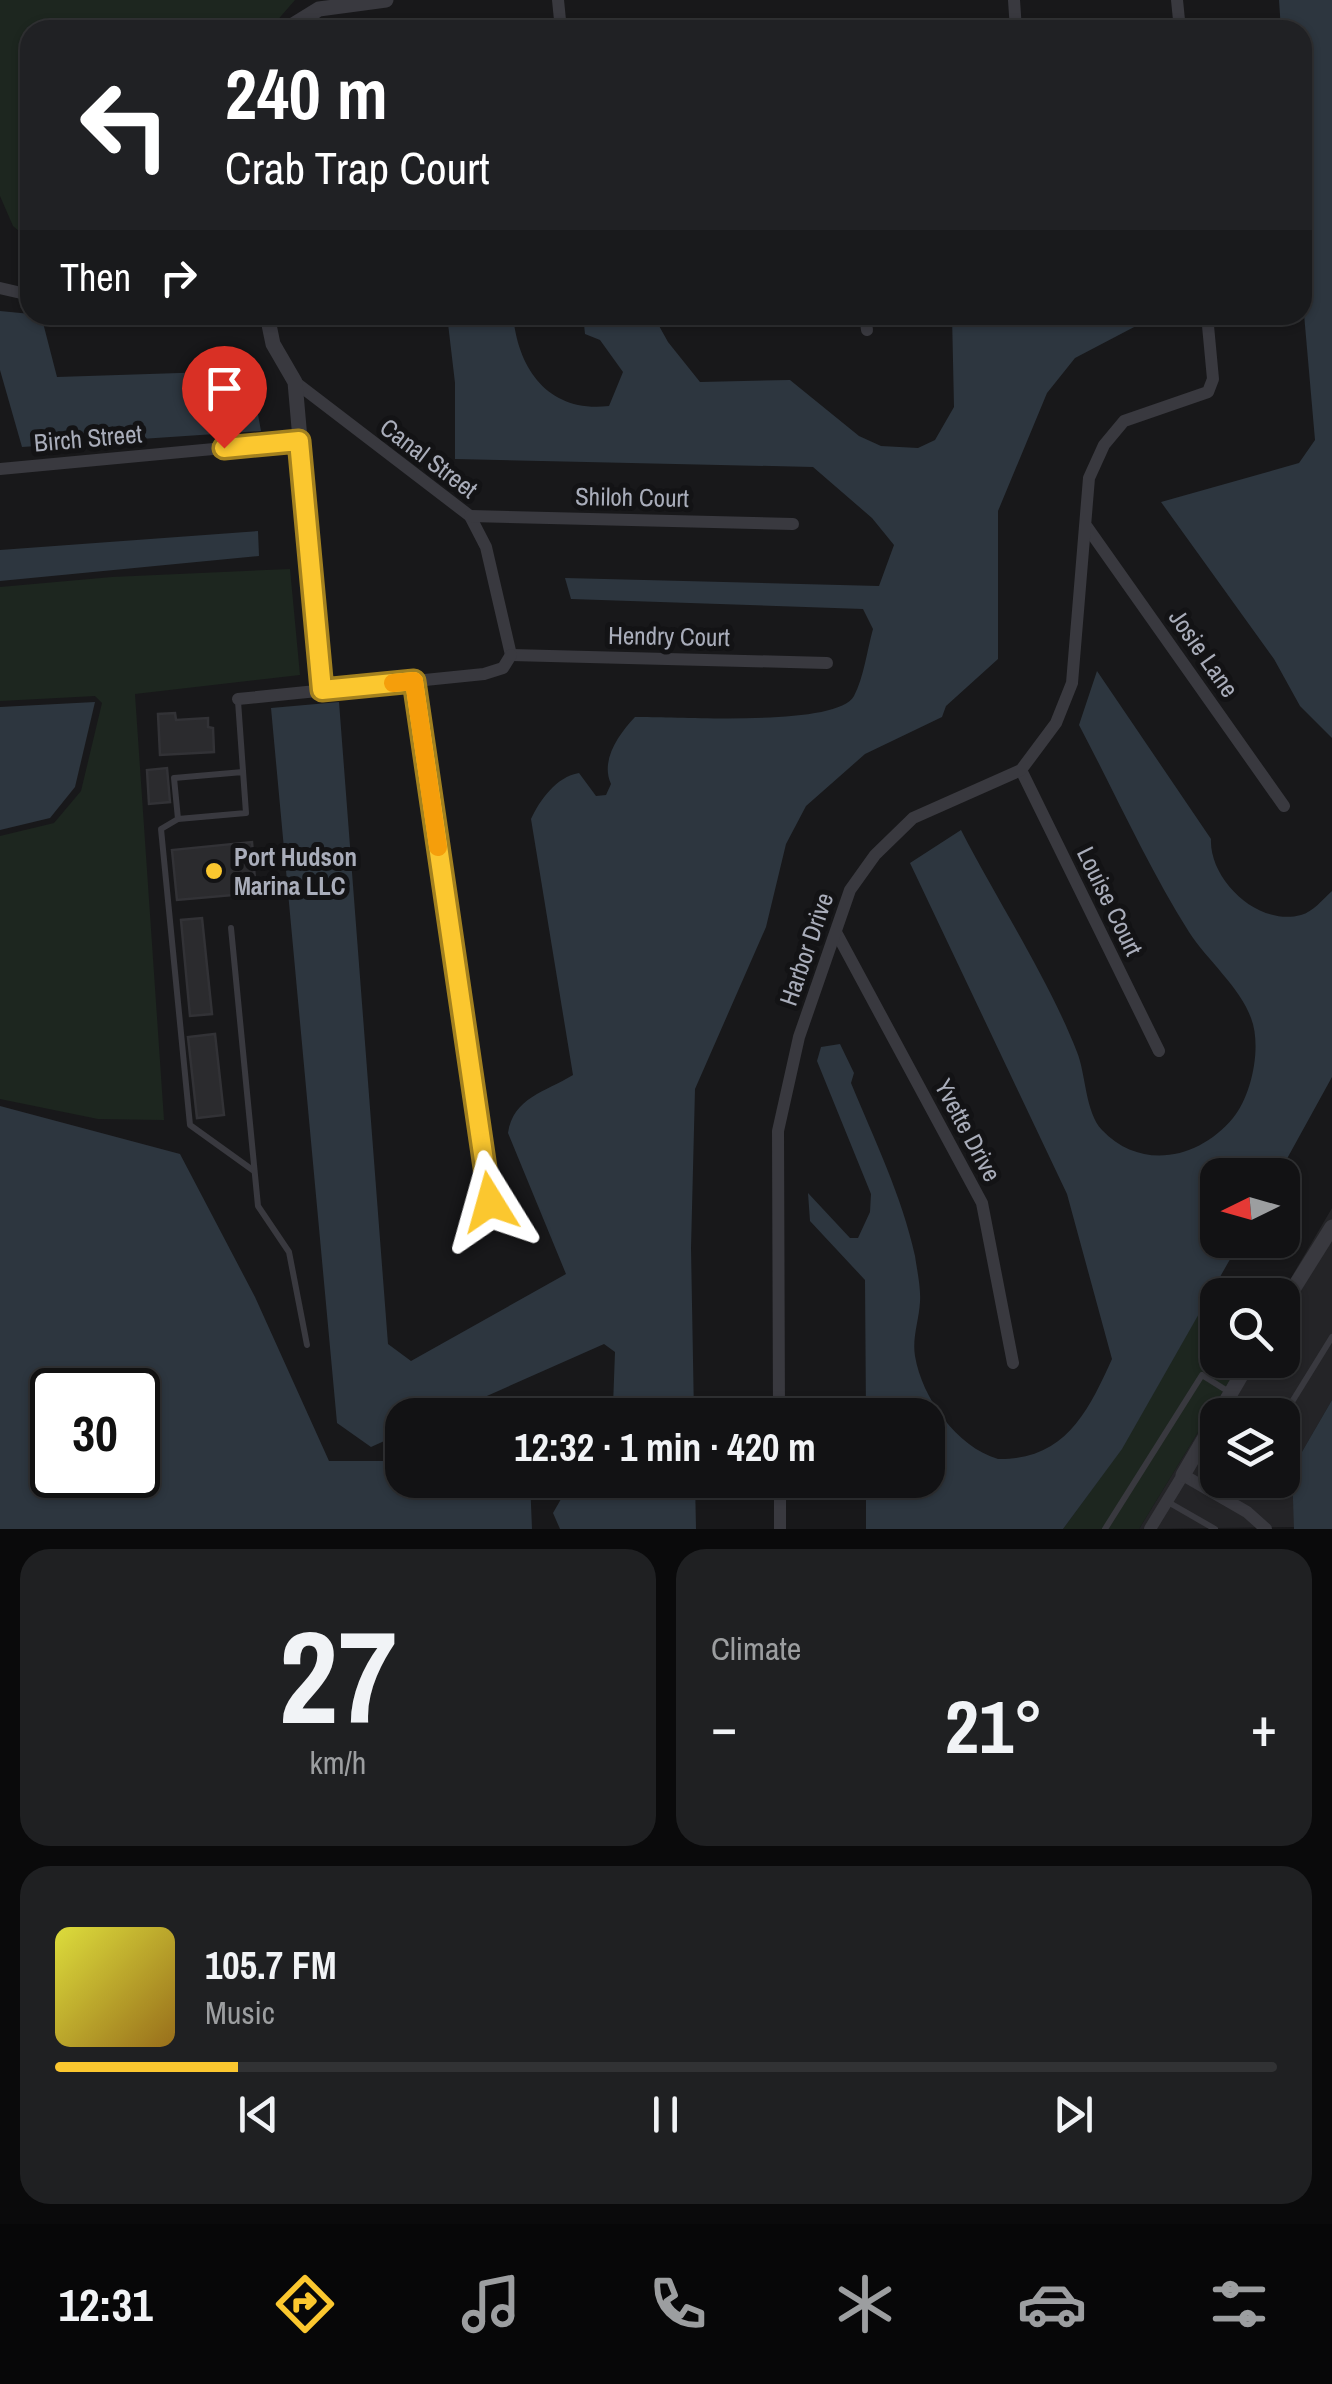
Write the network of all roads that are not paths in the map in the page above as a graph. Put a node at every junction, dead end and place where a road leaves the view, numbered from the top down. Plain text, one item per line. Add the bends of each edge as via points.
1 (386, 0) edge
2 (301, 20) edge
3 (269, 325) edge
4 (866, 325) edge
5 (1207, 325) edge
6 (867, 330) dead end
7 (294, 382) junction
8 (299, 441) junction
9 (0, 469) edge
10 (470, 516) junction
11 (792, 524) dead end
12 (1086, 527) junction
13 (510, 655) junction
14 (827, 663) dead end
15 (414, 681) junction
16 (322, 690) junction
17 (238, 699) joint
18 (1021, 770) junction
19 (243, 772) junction
20 (1284, 806) dead end
21 (178, 819) junction
22 (231, 928) dead end
23 (838, 934) junction
24 (1159, 1051) dead end
25 (254, 1171) junction
26 (490, 1202) dead end
27 (1332, 1227) edge
28 (1327, 1245) edge
29 (1300, 1282) edge
30 (1332, 1337) edge
31 (307, 1345) dead end
32 (1013, 1363) dead end
33 (1239, 1378) edge
34 (1230, 1393) junction
35 (779, 1398) edge
36 (1294, 1398) edge
37 (1183, 1476) junction
38 (780, 1498) edge
39 (1234, 1498) edge
40 (1167, 1502) junction
41 (1231, 1503) junction
42 (780, 1529) edge
43 (1105, 1529) edge
44 (1150, 1529) edge
45 (1215, 1529) edge
46 (1266, 1529) edge

1 - 2 street via 319,9
3 - 7 street
4 - 6 street
5 - 12 street, Harbor Drive via 1208,392 1124,421 1089,478
7 - 8 street
7 - 10 street, Canal Street
8 - 9 street, Birch Street
8 - 16 street
10 - 11 street, Shiloh Court
10 - 13 street, Canal Street via 486,547
12 - 18 street, Harbor Drive via 1072,683 1056,723
12 - 20 street, Josie Lane
13 - 14 street, Hendry Court
13 - 15 street via 504,668 484,674
15 - 16 street
15 - 26 street
16 - 17 street
17 - 19 lane
18 - 23 street, Harbor Drive via 914,818 850,890
18 - 24 street, Louise Court
19 - 21 lane via 246,814
19 - 21 lane via 174,778
21 - 25 lane via 161,830 190,1125
22 - 25 lane
23 - 32 street, Yvette Drive via 982,1203
23 - 35 street, Harbor Drive via 799,1036 778,1130
25 - 31 lane via 258,1206 289,1252
27 - 28 street
28 - 29 street
30 - 36 lane
33 - 34 street
34 - 37 street
34 - 43 lane via 1202,1375
37 - 40 street
37 - 41 street
38 - 42 street
39 - 41 lane
40 - 44 street
40 - 45 lane
41 - 46 street

